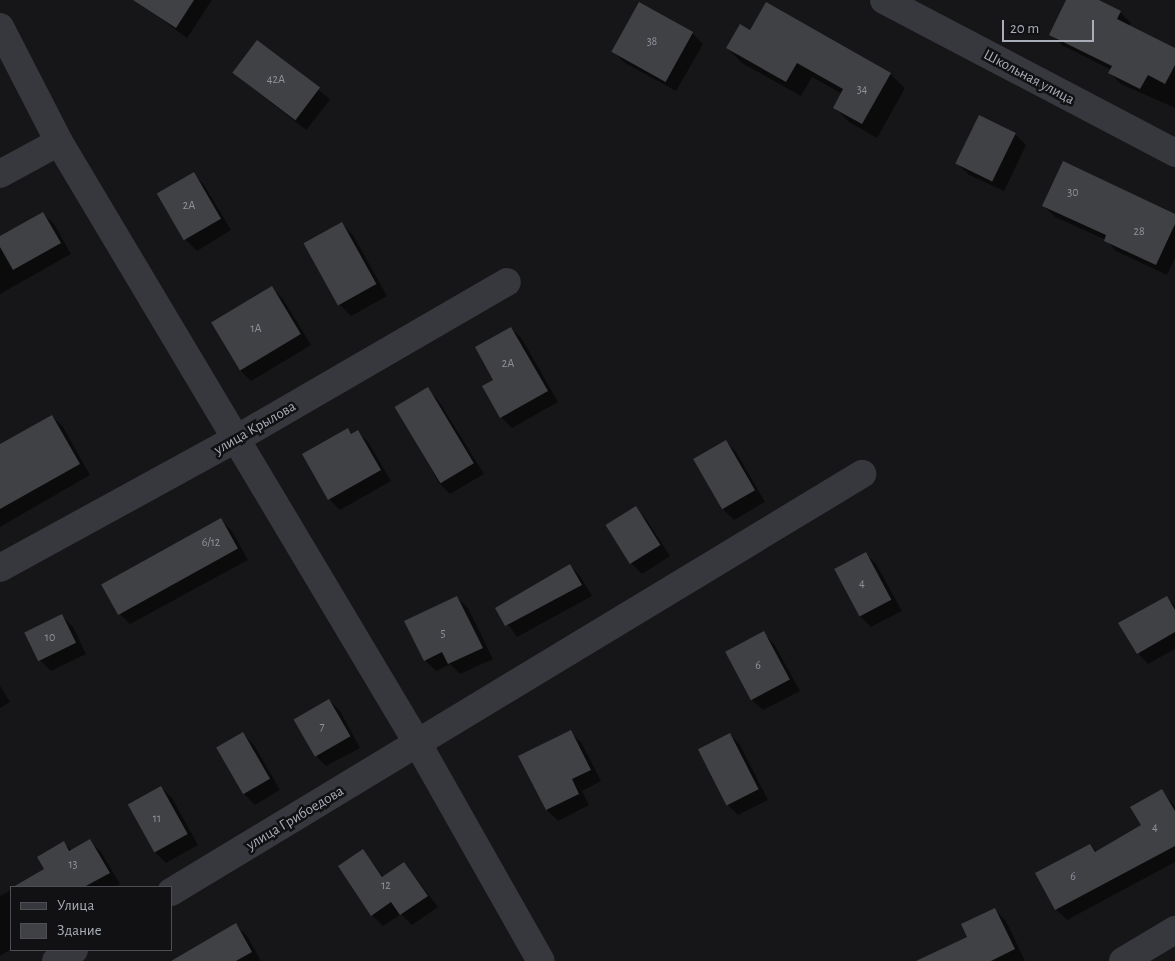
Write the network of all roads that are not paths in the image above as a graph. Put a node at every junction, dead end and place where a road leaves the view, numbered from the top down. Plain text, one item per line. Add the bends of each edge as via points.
1 (884, 0) edge
2 (0, 27) edge
3 (59, 142) junction
4 (1175, 153) edge
5 (0, 174) edge
6 (507, 282) dead end
7 (236, 439) junction
8 (862, 474) dead end
9 (0, 568) edge
10 (418, 744) junction
11 (172, 891) edge
12 (1175, 930) edge
13 (72, 951) edge
14 (56, 961) edge
15 (542, 961) edge
16 (1123, 961) edge

1 - 4 street, Школьная улица
2 - 3 street
3 - 5 street
3 - 7 street
6 - 7 street, улица Крылова
7 - 9 street, улица Крылова
7 - 10 street
8 - 10 street, улица Грибоедова
10 - 11 street, улица Грибоедова
10 - 15 street
12 - 16 street
13 - 14 street

